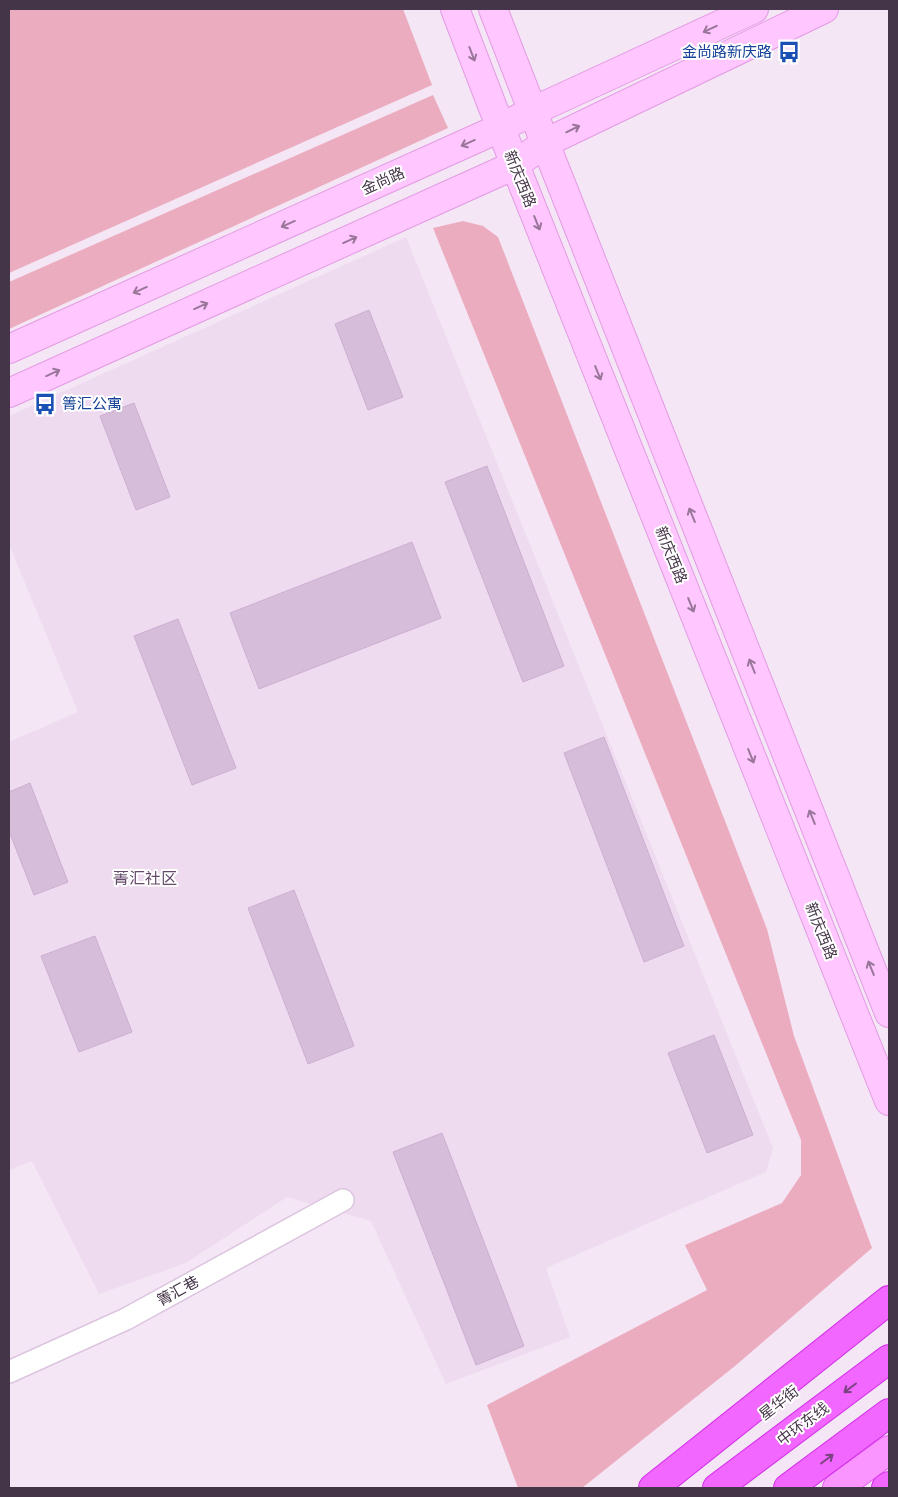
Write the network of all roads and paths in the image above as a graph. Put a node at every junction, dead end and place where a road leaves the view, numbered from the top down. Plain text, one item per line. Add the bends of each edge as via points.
1 (455, 9) edge
2 (494, 9) edge
3 (754, 9) edge
4 (824, 9) edge
5 (532, 111) junction
6 (500, 128) junction
7 (545, 143) junction
8 (514, 166) junction
9 (9, 349) edge
10 (9, 393) edge
11 (889, 1013) edge
12 (889, 1101) edge
13 (343, 1200) dead end
14 (889, 1300) edge
15 (889, 1317) edge
16 (889, 1359) edge
17 (9, 1372) edge
18 (889, 1412) edge
19 (889, 1450) edge
20 (889, 1486) edge
21 (653, 1488) edge
22 (669, 1488) edge
23 (717, 1488) edge
24 (788, 1488) edge
25 (837, 1488) edge
26 (886, 1488) edge

1 -> 6 street, 新庆西路
2 - 5 street
3 -> 5 street, 金尚路
7 -> 4 street
5 - 6 street, 金尚路
5 - 7 street
6 - 8 street, 新庆西路
6 -> 9 street, 金尚路
7 - 8 street
11 -> 7 street
10 -> 8 street
8 -> 12 street, 新庆西路
13 - 17 street, 箐汇巷 via 126,1319
14 - 21 highway
15 - 22 main road, 星华街
16 -> 23 highway, 中环东线
24 -> 18 highway
19 - 25 main road
20 - 26 highway

